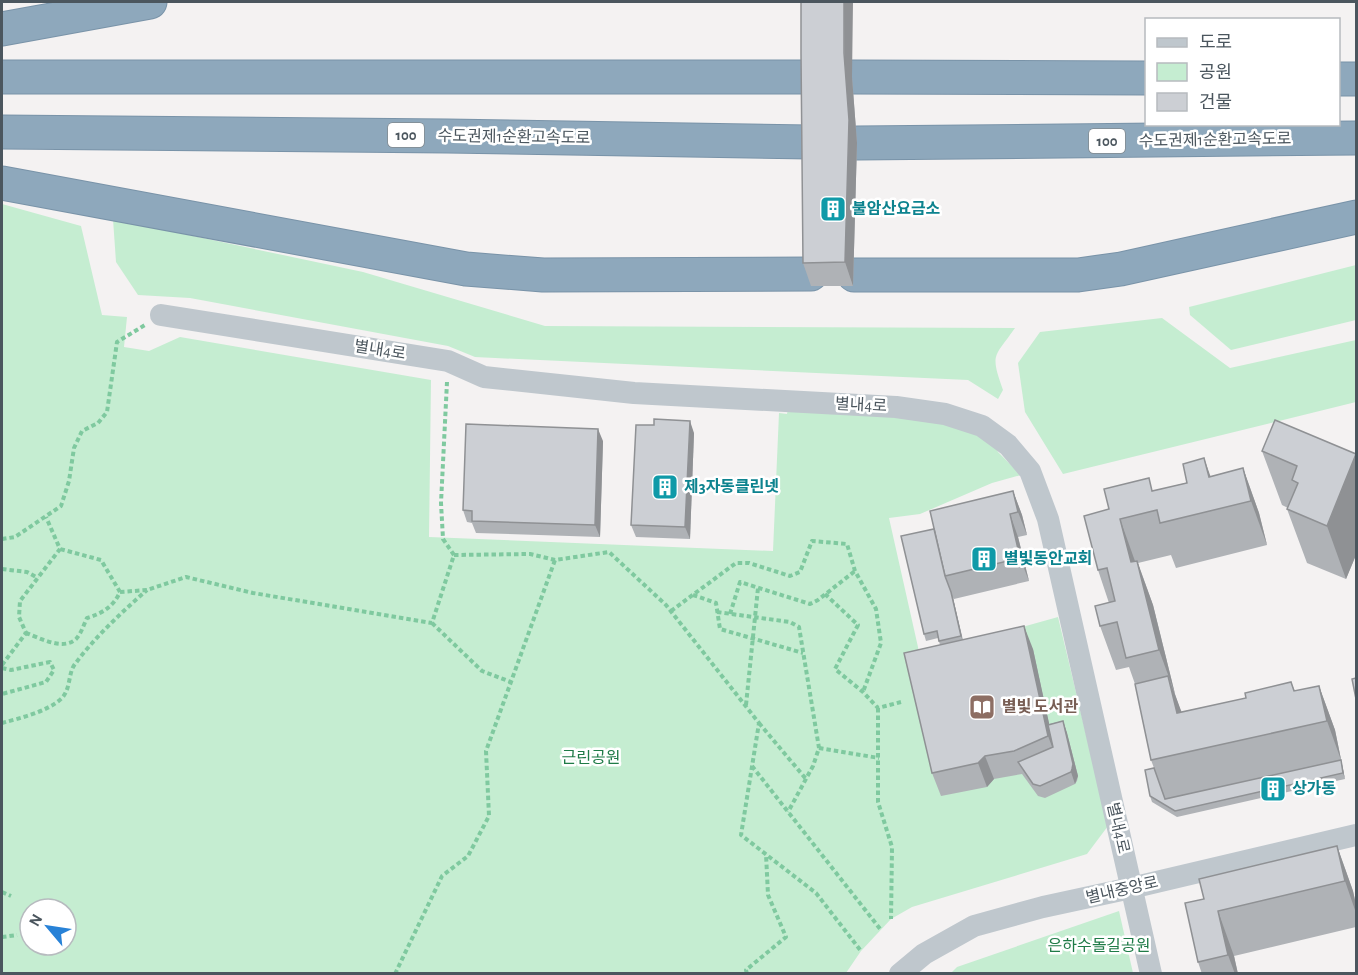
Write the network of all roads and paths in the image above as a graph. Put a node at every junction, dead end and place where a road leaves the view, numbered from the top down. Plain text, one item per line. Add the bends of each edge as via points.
1 (150, 2) edge
2 (2, 28) edge
3 (852, 76) dead end
4 (2, 77) edge
5 (809, 77) edge
6 (1145, 78) edge
7 (1340, 79) edge
8 (1356, 79) edge
9 (2, 132) edge
10 (1356, 138) edge
11 (810, 142) edge
12 (857, 143) dead end
13 (2, 183) edge
14 (1356, 217) edge
15 (811, 274) edge
16 (854, 274) dead end
17 (161, 315) joint
18 (448, 361) junction
19 (46, 517) junction
20 (2, 539) edge
21 (60, 549) junction
22 (454, 555) junction
23 (555, 560) junction
24 (2, 569) edge
25 (855, 571) junction
26 (38, 578) junction
27 (758, 588) junction
28 (147, 590) junction
29 (120, 591) junction
30 (692, 594) junction
31 (825, 594) junction
32 (671, 611) junction
33 (717, 612) junction
34 (730, 614) junction
35 (755, 618) junction
36 (432, 623) junction
37 (26, 633) junction
38 (753, 639) junction
39 (803, 653) junction
40 (2, 667) edge
41 (511, 682) junction
42 (863, 692) junction
43 (2, 694) edge
44 (901, 702) dead end
45 (746, 706) junction
46 (878, 708) junction
47 (2, 723) edge
48 (759, 723) junction
49 (819, 748) junction
50 (879, 759) junction
51 (752, 766) junction
52 (806, 779) junction
53 (788, 812) junction
54 (1356, 835) edge
55 (766, 854) junction
56 (1131, 888) junction
57 (2, 892) edge
58 (11, 896) dead end
59 (891, 919) dead end
60 (881, 930) dead end
61 (17, 935) dead end
62 (2, 937) edge
63 (861, 951) dead end
64 (395, 974) edge
65 (747, 974) edge
66 (900, 974) edge
67 (1151, 974) edge

1 - 2 highway
3 - 6 highway
4 - 5 highway
7 - 8 highway
9 - 11 highway, 수도권제1순환고속도로 / 100
10 - 12 highway, 수도권제1순환고속도로 / 100
13 - 15 highway via 466,269 543,275
14 - 16 highway via 1078,275
17 - 18 street, 별내4로
17 - 19 path via 117,342 107,412 98,423 82,431 60,506
18 - 22 path via 441,503 443,539
18 - 56 street, 별내4로 via 484,377 623,392 935,412 982,426 1008,445 1030,471 1048,519
19 - 20 path via 15,537
19 - 21 path
21 - 26 path
21 - 29 path via 102,560
22 - 23 path via 530,554
22 - 36 path
23 - 32 path via 609,552
23 - 41 path
24 - 26 path via 27,572
25 - 30 path via 847,544 812,541 800,572 790,576 736,562
25 - 31 path
25 - 42 path via 876,609 881,643
26 - 37 path via 20,601 19,618
27 - 31 path via 810,604
27 - 34 path via 740,582
27 - 35 path
28 - 29 path
28 - 36 path via 186,576 253,593
28 - 47 path via 73,666 63,697 50,707
29 - 37 path via 115,602 87,618 78,638 69,644
30 - 32 path
30 - 33 path via 716,603
31 - 42 path via 858,626 835,669
32 - 45 path
33 - 34 path
33 - 38 path via 720,629
34 - 35 path
35 - 38 path
35 - 39 path via 790,622 799,627
36 - 41 path via 482,670
37 - 40 path
38 - 39 path
38 - 45 path
39 - 49 path
40 - 43 path via 11,670 50,662 54,670 46,682
41 - 64 path via 486,751 489,816 468,856 442,876
42 - 46 path
44 - 46 path
45 - 48 path
46 - 50 path
48 - 51 path
48 - 52 path
49 - 50 path
49 - 52 path
50 - 59 path via 878,802 892,847
51 - 53 path
51 - 55 path via 741,835
52 - 53 path
53 - 60 path
54 - 56 street, 별내중앙로
55 - 63 path via 816,893
55 - 65 path via 768,895 786,937 746,970
56 - 66 street, 별내중앙로 via 974,926 924,954
56 - 67 street, 별내4로
57 - 58 path
61 - 62 path

